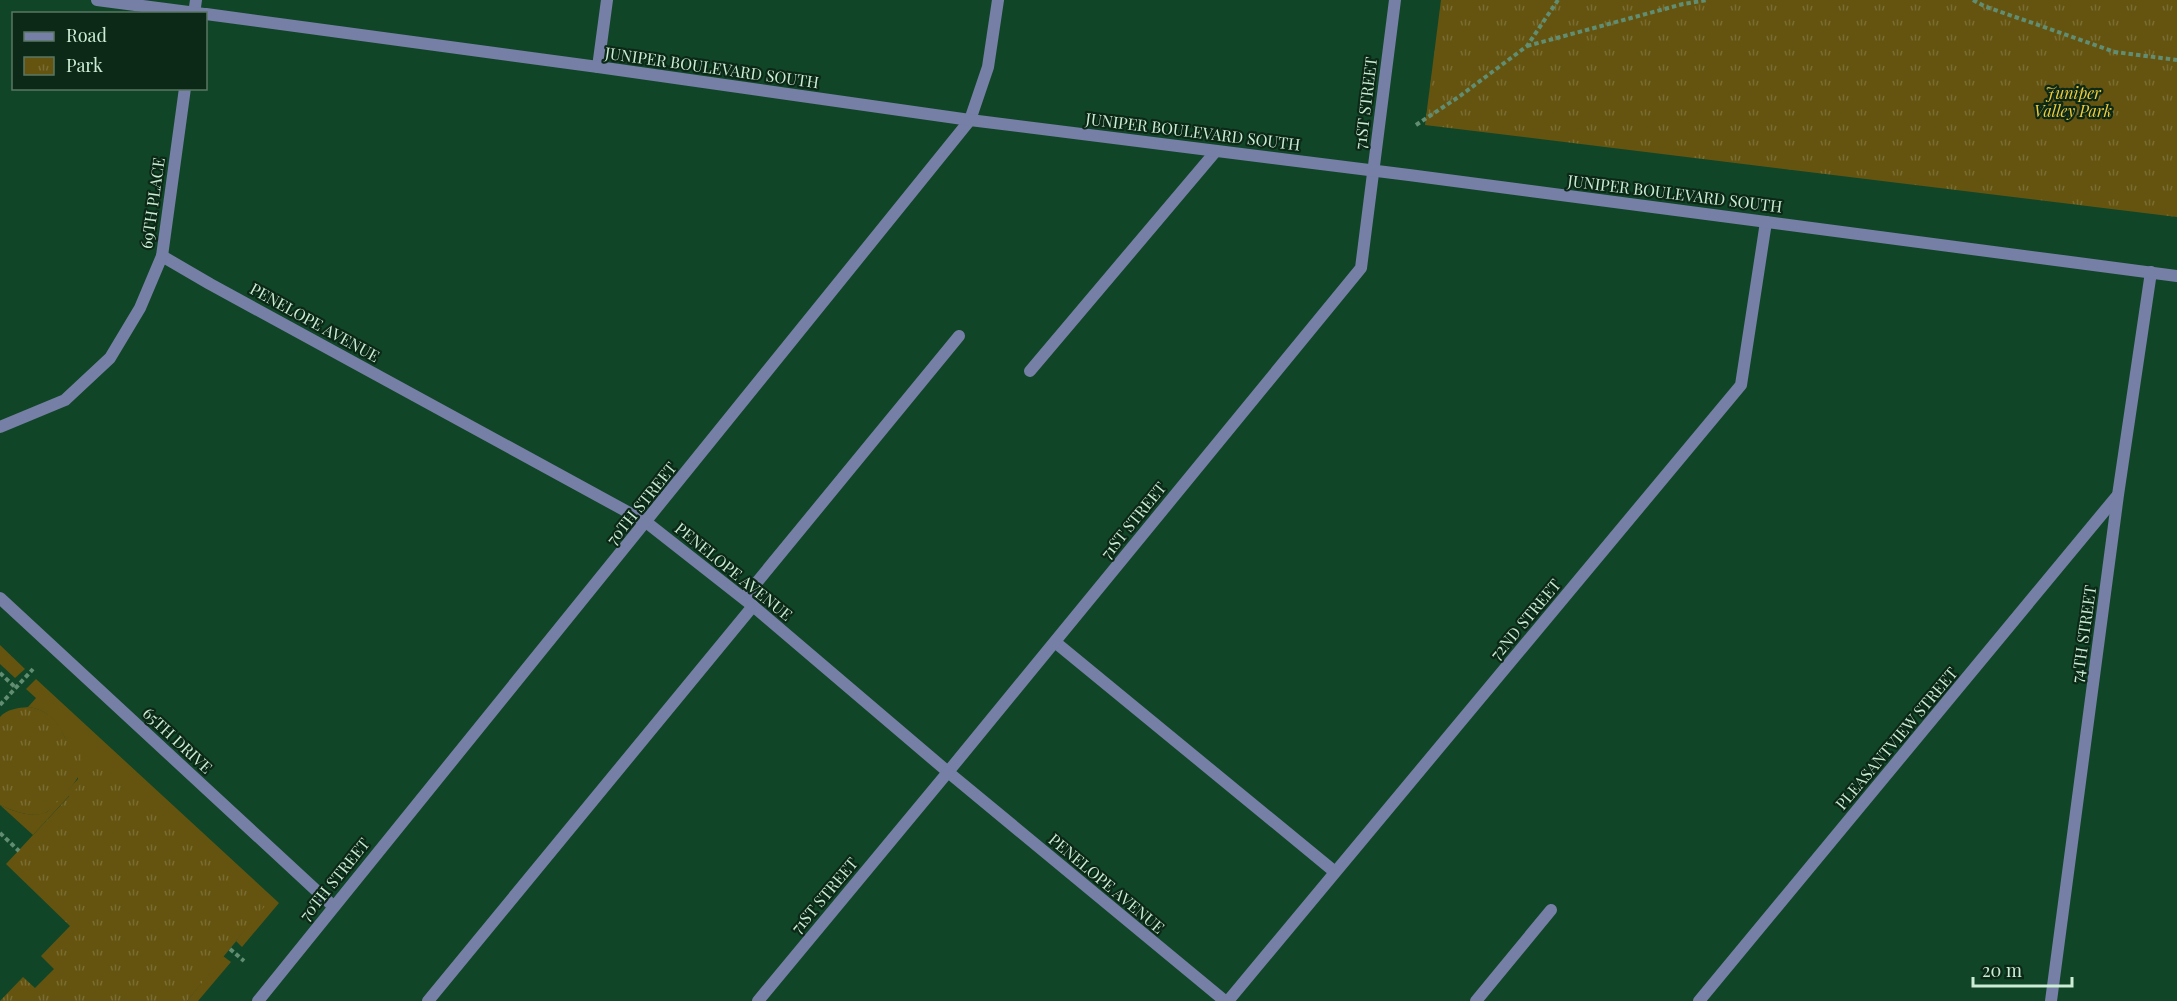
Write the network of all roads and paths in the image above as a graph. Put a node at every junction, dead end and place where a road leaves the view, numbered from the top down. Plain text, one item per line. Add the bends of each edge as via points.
1 (98, 0) edge
2 (607, 0) edge
3 (998, 0) edge
4 (1395, 0) edge
5 (1558, 0) edge
6 (1708, 0) edge
7 (1973, 0) edge
8 (199, 11) edge
9 (207, 12) edge
10 (1527, 46) junction
11 (2177, 60) edge
12 (598, 67) junction
13 (184, 90) edge
14 (970, 120) junction
15 (1416, 125) dead end
16 (1216, 151) junction
17 (1373, 170) junction
18 (1766, 222) junction
19 (162, 255) junction
20 (2151, 272) junction
21 (2177, 276) edge
22 (959, 336) dead end
23 (1030, 371) dead end
24 (0, 427) edge
25 (2118, 495) junction
26 (646, 522) junction
27 (0, 598) edge
28 (749, 602) junction
29 (1054, 642) junction
30 (33, 669) dead end
31 (0, 673) edge
32 (16, 688) junction
33 (0, 705) edge
34 (948, 772) junction
35 (0, 833) edge
36 (19, 851) dead end
37 (1335, 872) junction
38 (333, 906) junction
39 (1551, 910) dead end
40 (230, 949) dead end
41 (244, 961) dead end
42 (258, 1001) edge
43 (428, 1001) edge
44 (758, 1001) edge
45 (1227, 1001) edge
46 (1476, 1001) edge
47 (1699, 1001) edge
48 (2051, 1001) edge

1 - 8 street, JUNIPER BOULEVARD SOUTH
2 - 12 street
3 - 14 street, 70TH STREET via 988,67
4 - 17 street, 71ST STREET
5 - 10 path
6 - 10 path
7 - 11 path via 2115,52
9 - 12 street, JUNIPER BOULEVARD SOUTH
10 - 15 path
12 - 14 street, JUNIPER BOULEVARD SOUTH
13 - 19 street, 69TH PLACE
14 - 16 street, JUNIPER BOULEVARD SOUTH
14 - 26 street, 70TH STREET
16 - 17 street, JUNIPER BOULEVARD SOUTH
16 - 23 street
17 - 18 street, JUNIPER BOULEVARD SOUTH
17 - 29 street, 71ST STREET via 1361,268
18 - 20 street, JUNIPER BOULEVARD SOUTH
18 - 37 street, 72ND STREET via 1741,385
19 - 24 street, 69TH PLACE via 140,309 110,358 65,400
19 - 26 street, PENELOPE AVENUE
20 - 21 street, JUNIPER BOULEVARD SOUTH
20 - 25 street, 74TH STREET
22 - 28 street
25 - 47 street, PLEASANTVIEW STREET
25 - 48 street, 74TH STREET
26 - 28 street, PENELOPE AVENUE
26 - 38 street, 70TH STREET
27 - 38 street, 65TH DRIVE
28 - 34 street, PENELOPE AVENUE
28 - 43 street
29 - 34 street, 71ST STREET
29 - 37 street
30 - 32 path
31 - 32 path
32 - 33 path
34 - 44 street, 71ST STREET
34 - 45 street, PENELOPE AVENUE
35 - 36 path
37 - 45 street, 72ND STREET
38 - 42 street, 70TH STREET
39 - 46 street
40 - 41 path

